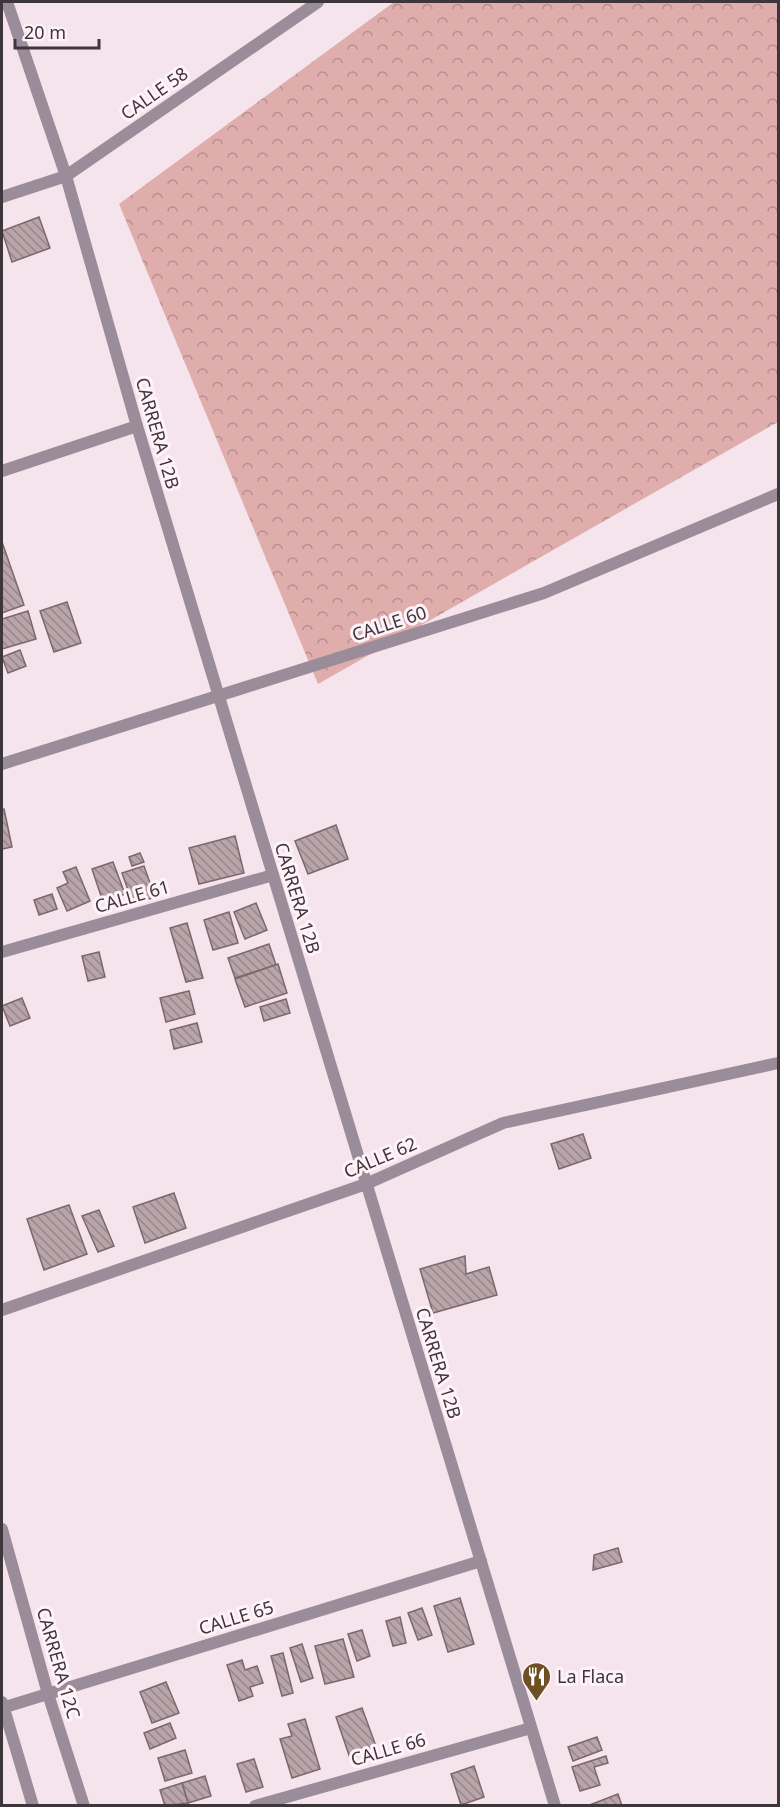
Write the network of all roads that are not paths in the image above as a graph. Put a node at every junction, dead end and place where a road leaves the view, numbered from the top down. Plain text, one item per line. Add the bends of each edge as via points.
1 (7, 2) edge
2 (318, 2) edge
3 (66, 176) junction
4 (2, 197) edge
5 (137, 426) junction
6 (2, 471) edge
7 (778, 494) edge
8 (218, 696) junction
9 (2, 764) edge
10 (273, 875) junction
11 (2, 952) edge
12 (778, 1063) edge
13 (366, 1184) junction
14 (2, 1310) edge
15 (2, 1529) edge
16 (481, 1561) junction
17 (48, 1694) junction
18 (2, 1706) edge
19 (531, 1728) junction
20 (33, 1806) edge
21 (84, 1806) edge
22 (255, 1806) edge
23 (555, 1806) edge

1 - 3 street, CARRERA 12B
2 - 3 street, CALLE 58
3 - 4 street, CALLE 58
3 - 5 street, CARRERA 12B
5 - 6 street
5 - 8 street, CARRERA 12B
7 - 8 street, CALLE 60 via 544,593
8 - 9 street, CALLE 60
8 - 10 street, CARRERA 12B
10 - 11 street, CALLE 61
10 - 13 street, CARRERA 12B
12 - 13 street, CALLE 62 via 503,1123
13 - 14 street, CALLE 62
13 - 16 street, CARRERA 12B
15 - 17 street, CARRERA 12C
16 - 17 street, CALLE 65
16 - 19 street, CARRERA 12B
17 - 18 street, CALLE 65
17 - 21 street, CARRERA 12C
18 - 20 street
19 - 22 street, CALLE 66
19 - 23 street, CARRERA 12B

